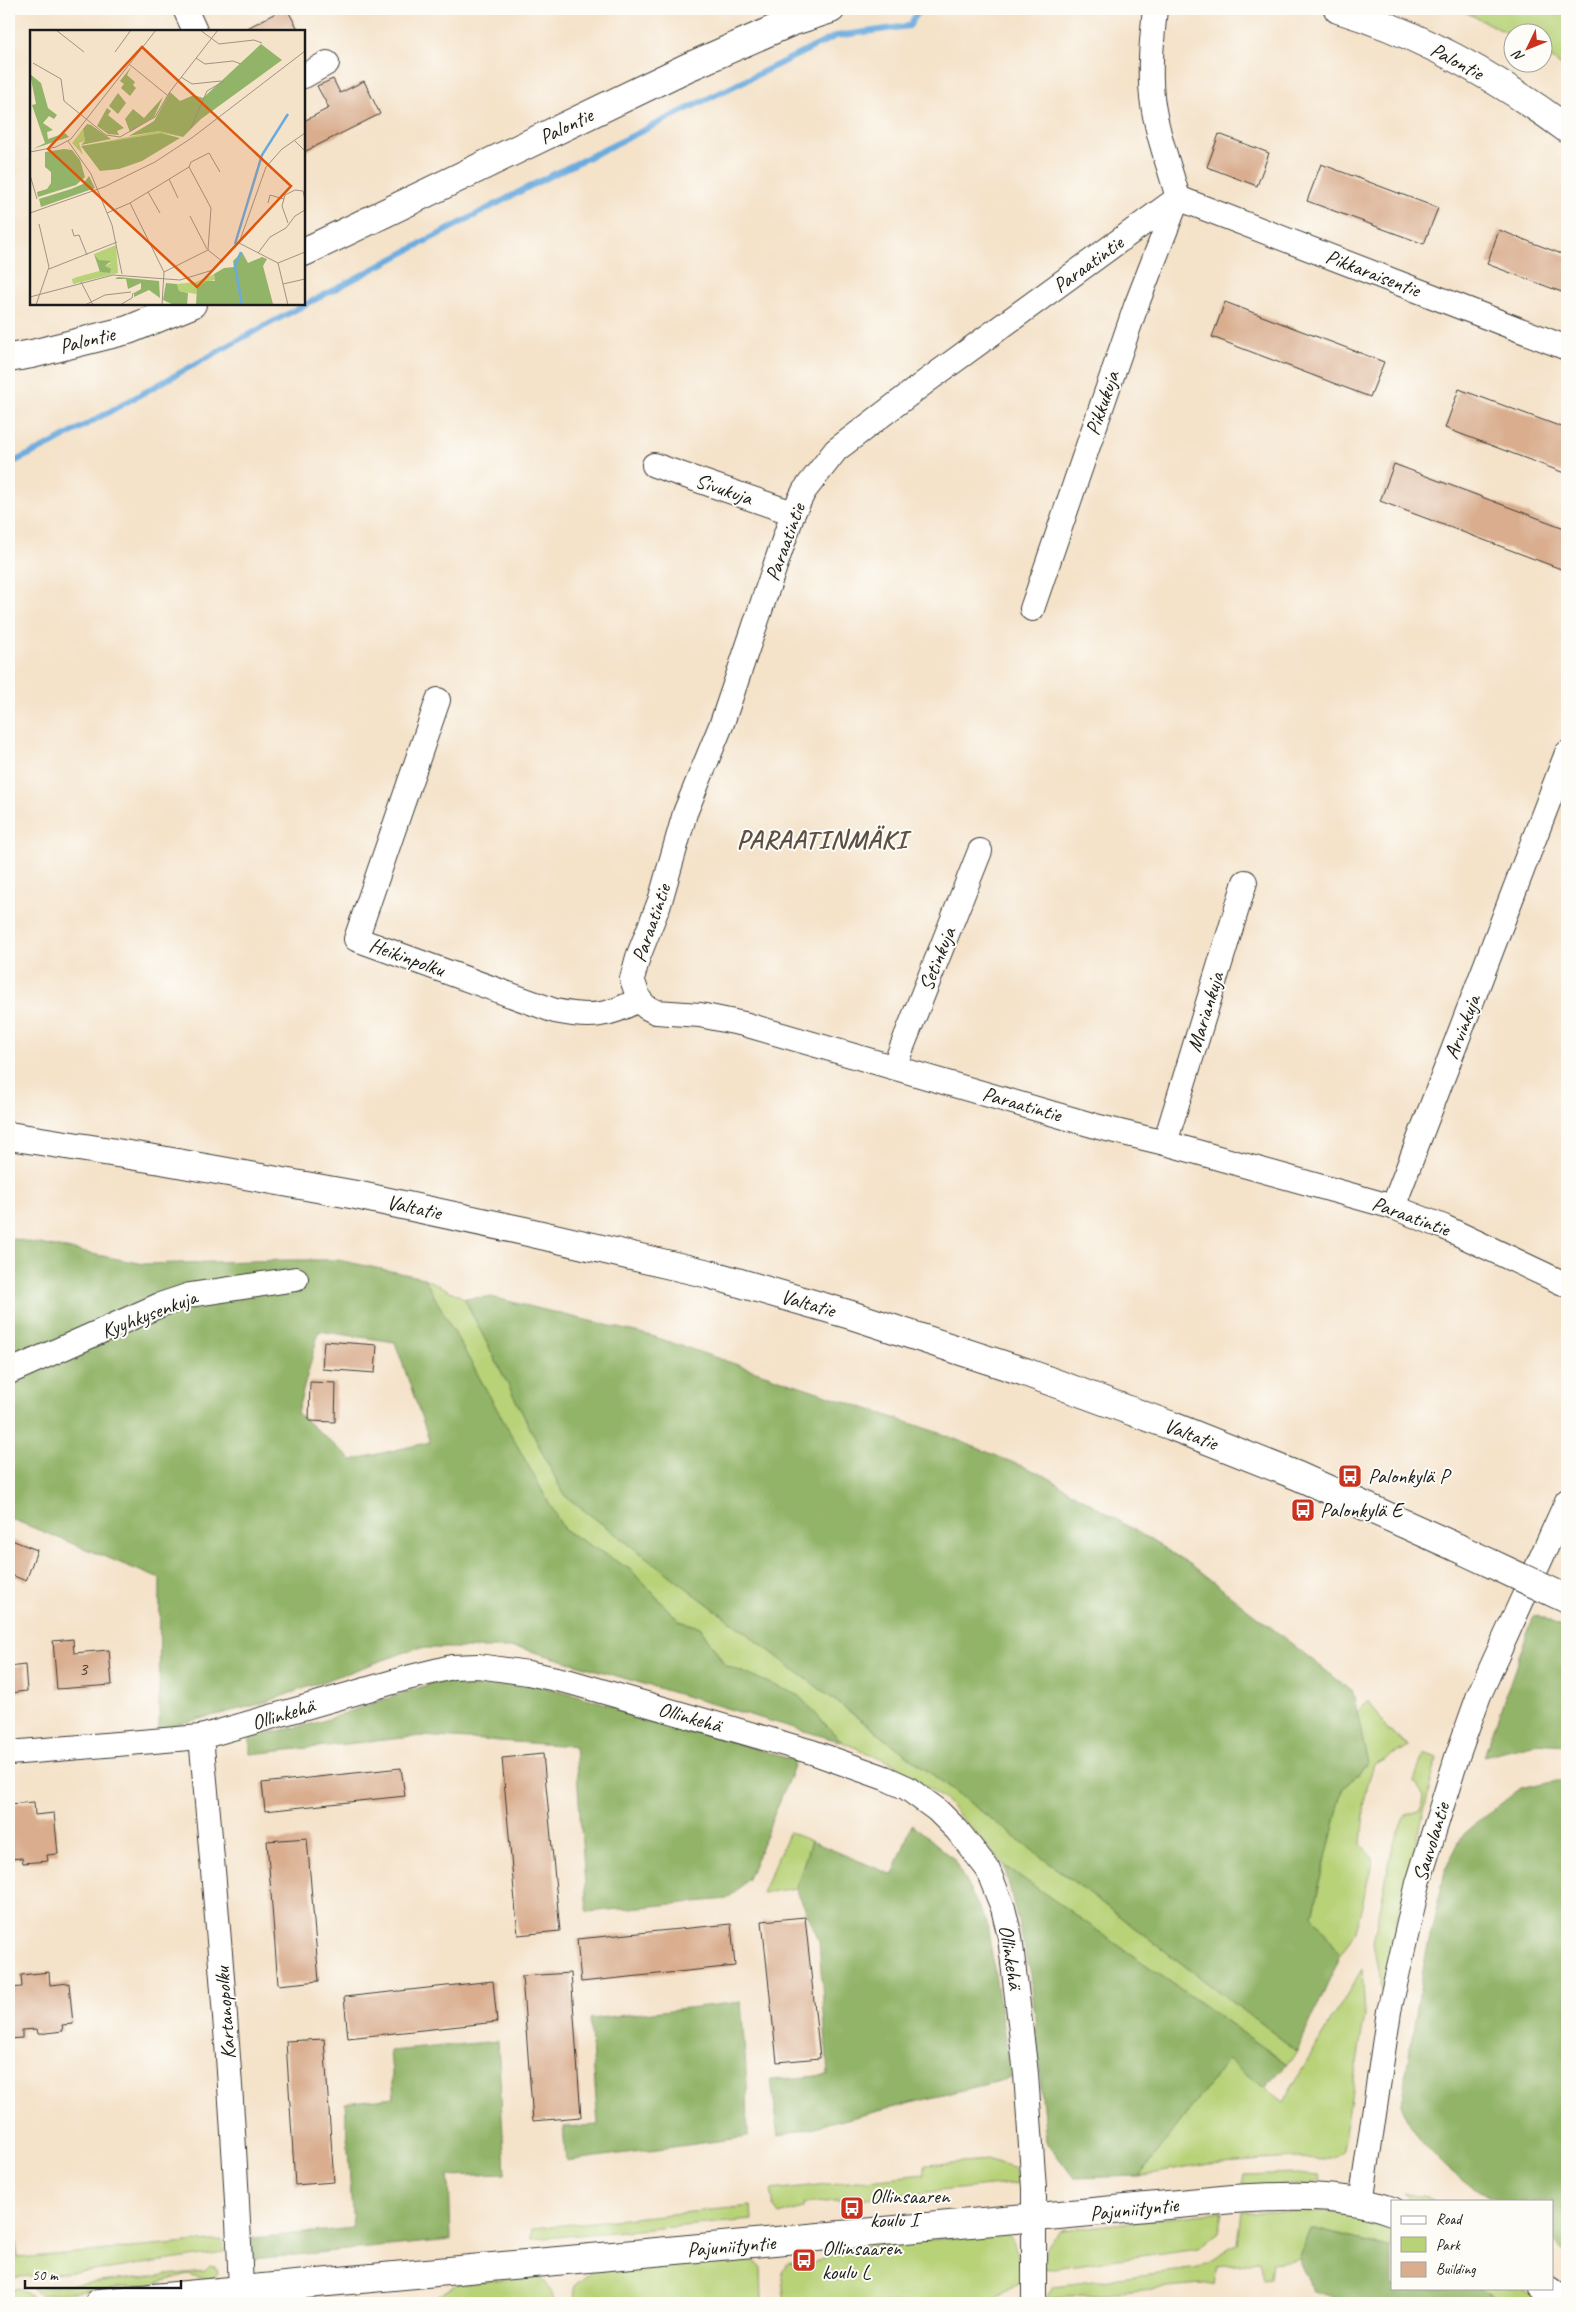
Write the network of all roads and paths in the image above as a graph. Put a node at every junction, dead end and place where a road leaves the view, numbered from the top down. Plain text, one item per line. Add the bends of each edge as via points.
1 (185, 9) edge
2 (831, 9) edge
3 (1155, 9) edge
4 (1338, 9) edge
5 (195, 30) edge
6 (326, 63) dead end
7 (305, 75) edge
8 (1567, 129) edge
9 (1178, 198) junction
10 (305, 252) edge
11 (190, 305) edge
12 (1567, 348) edge
13 (9, 358) edge
14 (654, 465) dead end
15 (793, 513) junction
16 (1032, 609) dead end
17 (438, 700) dead end
18 (1567, 753) edge
19 (980, 851) dead end
20 (1245, 882) dead end
21 (639, 999) junction
22 (894, 1067) junction
23 (9, 1136) edge
24 (1165, 1143) junction
25 (1393, 1207) junction
26 (296, 1279) dead end
27 (1567, 1285) edge
28 (9, 1372) edge
29 (1567, 1501) edge
30 (1567, 1600) edge
31 (201, 1737) junction
32 (9, 1753) edge
33 (1361, 2202) junction
34 (1391, 2211) edge
35 (1033, 2219) junction
36 (242, 2290) junction
37 (1547, 2290) edge
38 (99, 2303) edge
39 (1034, 2303) edge
40 (1566, 2303) edge

1 - 5 street
2 - 10 main road, Palontie via 791,22 686,68
3 - 9 street via 1152,98
4 - 8 main road, Palontie via 1400,32 1458,60
6 - 7 street
9 - 12 street, Pikkaraisentie
9 - 15 street, Paraatintie via 836,450 804,491
9 - 16 street, Pikkukuja via 1136,306
11 - 13 main road, Palontie via 128,330
14 - 15 street, Sivukuja
15 - 21 street, Paraatintie via 722,723 685,814 660,901 638,957 632,979
17 - 21 street, Heikinpolku via 356,939 568,1014 602,1016 622,1010
18 - 25 street, Arvinkuja
19 - 22 street, Setinkuja
20 - 24 street, Mariankuja
21 - 22 street, Paraatintie via 656,1012 700,1015 744,1024
22 - 24 street, Paraatintie
23 - 30 main road, Valtatie, bridge via 356,1195 709,1274 851,1315 1025,1372 1298,1476
24 - 25 street, Paraatintie
25 - 27 street, Paraatintie via 1444,1227
26 - 28 street, Kyyhkysenkuja via 190,1295 160,1305
29 - 33 street, Sauvolantie via 1479,1695 1418,1883 1389,2011
31 - 32 street, Ollinkehä
31 - 35 street, Ollinkehä via 407,1678 452,1667 478,1666 528,1672 589,1688 812,1752 907,1788 937,1810 974,1849 987,1868 1003,1908 1015,1965 1026,2074
31 - 36 street, Kartanopolku via 221,1945
33 - 34 main road, Pajuniityntie
33 - 35 main road, Pajuniityntie via 1276,2197
35 - 36 main road, Pajuniityntie
35 - 39 street, Ollinkehä
36 - 38 main road, Pajuniityntie
37 - 40 main road

